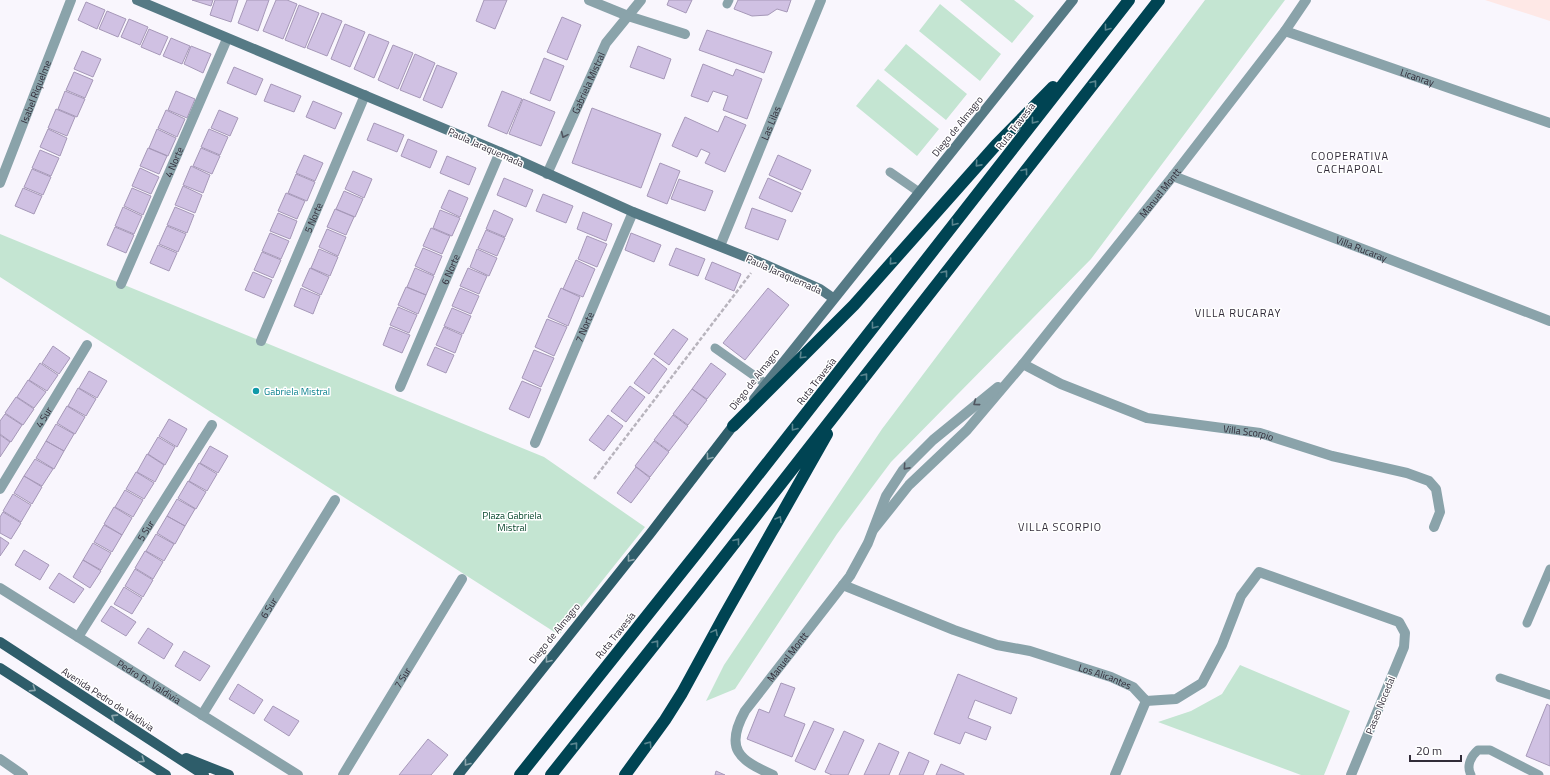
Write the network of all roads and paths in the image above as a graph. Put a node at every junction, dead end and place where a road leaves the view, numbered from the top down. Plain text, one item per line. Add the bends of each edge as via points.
1 (71, 0) edge
2 (137, 0) edge
3 (589, 0) edge
4 (641, 0) edge
5 (821, 0) edge
6 (1073, 0) edge
7 (1129, 0) edge
8 (1160, 0) edge
9 (1306, 0) edge
10 (628, 16) junction
11 (1285, 31) junction
12 (685, 34) dead end
13 (227, 39) junction
14 (1084, 57) junction
15 (365, 95) junction
16 (1550, 123) edge
17 (500, 152) junction
18 (890, 172) dead end
19 (547, 174) junction
20 (1173, 176) junction
21 (0, 182) edge
22 (919, 192) junction
23 (634, 212) junction
24 (720, 246) junction
25 (759, 262) junction
26 (121, 284) dead end
27 (833, 298) junction
28 (1550, 321) edge
29 (261, 341) dead end
30 (87, 345) dead end
31 (715, 348) dead end
32 (1022, 364) junction
33 (1008, 380) junction
34 (766, 384) junction
35 (400, 387) dead end
36 (841, 407) junction
37 (212, 425) dead end
38 (733, 426) junction
39 (535, 443) dead end
40 (594, 480) dead end
41 (0, 489) edge
42 (335, 500) dead end
43 (1434, 527) dead end
44 (874, 529) junction
45 (1550, 569) edge
46 (462, 579) dead end
47 (843, 585) junction
48 (0, 588) edge
49 (1527, 623) dead end
50 (78, 637) junction
51 (0, 642) edge
52 (0, 668) edge
53 (1500, 678) dead end
54 (1550, 695) edge
55 (1146, 701) junction
56 (202, 715) junction
57 (159, 746) junction
58 (0, 758) edge
59 (23, 775) edge
60 (166, 775) edge
61 (204, 775) edge
62 (229, 775) edge
63 (298, 775) edge
64 (343, 775) edge
65 (458, 775) edge
66 (520, 775) edge
67 (551, 775) edge
68 (625, 775) edge
69 (773, 775) edge
70 (1115, 775) edge
71 (1351, 775) edge
72 (1471, 775) edge
73 (1539, 775) edge

1 - 21 street, Isabel Riquelme
2 - 13 street, Paula Jaraquemada
3 - 10 street
4 - 10 street, Gabriela Mistral
5 - 24 street, Las Lilas
6 - 22 street, Diego de Almagro
7 -> 14 highway, Ruta Travesía
36 -> 8 highway
9 - 11 street, Manuel Montt
10 - 12 street
10 -> 19 street, Gabriela Mistral via 606,43
11 - 16 street, Licanray
11 - 20 street, Manuel Montt
13 - 15 street, Paula Jaraquemada
13 - 26 street, 4 Norte
14 -> 38 highway via 996,145 854,305
14 -> 66 highway, Ruta Travesía
15 - 17 street, Paula Jaraquemada
15 - 29 street, 5 Norte
17 - 19 street, Paula Jaraquemada
17 - 35 street, 6 Norte
18 - 22 lane
19 - 23 street, Paula Jaraquemada
20 - 28 street, Villa Rucaray
20 - 32 street, Manuel Montt
22 - 27 street, Diego de Almagro
23 - 24 street, Paula Jaraquemada
23 - 39 street, 7 Norte
24 - 25 street, Paula Jaraquemada
25 - 27 street, Paula Jaraquemada via 820,289
25 - 40 path
27 - 34 street, Diego de Almagro
30 - 41 street, 4 Sur
31 - 34 lane
32 - 33 street, Manuel Montt
32 - 43 street, Villa Scorpio via 1060,384 1147,418 1260,433 1332,456 1407,473 1429,481 1436,489 1440,512
33 - 44 street, Manuel Montt via 967,430 909,485
33 -> 44 street, Manuel Montt via 952,424 903,470 886,496
34 - 38 street, Diego de Almagro
67 -> 36 highway
68 -> 36 highway via 682,693
37 - 50 street, 5 Sur
38 -> 65 main road, Diego de Almagro
42 - 56 street, 6 Sur
44 - 47 street, Manuel Montt via 856,566
45 - 49 lane
46 - 64 street, 7 Sur
47 - 55 street, Los Alicantes via 997,645 1030,651 1111,677 1133,687
47 - 69 street, Manuel Montt via 740,720 735,738 739,754 748,763
48 - 50 street, Pedro De Valdivia
50 - 56 street, Pedro De Valdivia
57 -> 51 main road, Avenida Pedro de Valdivia
52 -> 60 main road
53 - 54 lane
55 - 70 street
55 - 71 street, Paseo Nocedal via 1176,699 1202,682 1222,645 1241,596 1259,572 1399,622 1405,633 1404,647
56 - 63 street, Pedro De Valdivia
57 - 61 main road, Avenida Pedro de Valdivia
57 - 62 main road
58 - 59 street
72 - 73 lane via 1469,766 1478,750 1490,750

